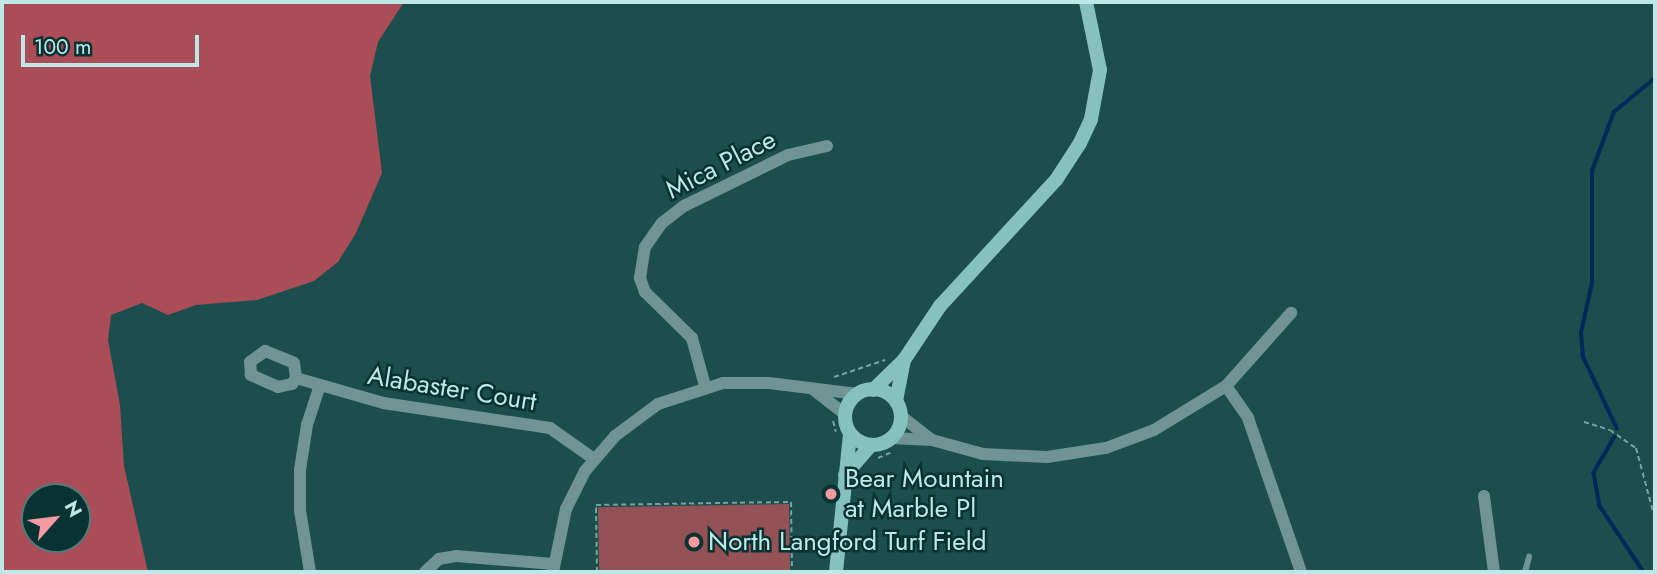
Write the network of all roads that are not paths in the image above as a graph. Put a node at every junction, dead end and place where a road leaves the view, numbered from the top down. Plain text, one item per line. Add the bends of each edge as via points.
1 (1086, 2) edge
2 (827, 146) dead end
3 (1291, 313) dead end
4 (899, 359) junction
5 (296, 377) dead end
6 (320, 385) junction
7 (705, 386) junction
8 (1226, 386) junction
9 (814, 390) junction
10 (873, 390) junction
11 (857, 394) junction
12 (899, 409) junction
13 (845, 414) junction
14 (844, 438) junction
15 (932, 440) junction
16 (896, 444) junction
17 (871, 445) junction
18 (594, 458) junction
19 (845, 475) junction
20 (1484, 496) dead end
21 (1529, 557) dead end
22 (553, 568) edge
23 (310, 572) edge
24 (425, 572) edge
25 (836, 572) edge
26 (1301, 572) edge
27 (1494, 572) edge
28 (1525, 572) edge

1 - 4 street via 1100,70 1091,119 1080,142 1056,180 931,316
2 - 7 street, Mica Place via 788,155 684,206 662,223 645,247 640,278 645,292 692,338
3 - 8 street
4 - 10 street
4 - 12 street
5 - 6 street, Alabaster Court
6 - 18 street, Alabaster Court via 383,403 550,428
6 - 23 street via 300,470 300,510
7 - 9 street via 744,382
7 - 18 street via 642,414
8 - 15 street via 1154,430 1089,452 1003,456
8 - 26 street via 1248,418
9 - 11 street
9 - 13 street
10 - 11 street
10 - 12 street
11 - 13 street
12 - 15 street
12 - 16 street
13 - 14 street
14 - 17 street
14 - 19 street
15 - 16 street
16 - 17 street
17 - 19 street
18 - 22 street via 566,509
19 - 25 street
20 - 27 street
21 - 28 lane
22 - 24 street via 456,555 439,559

